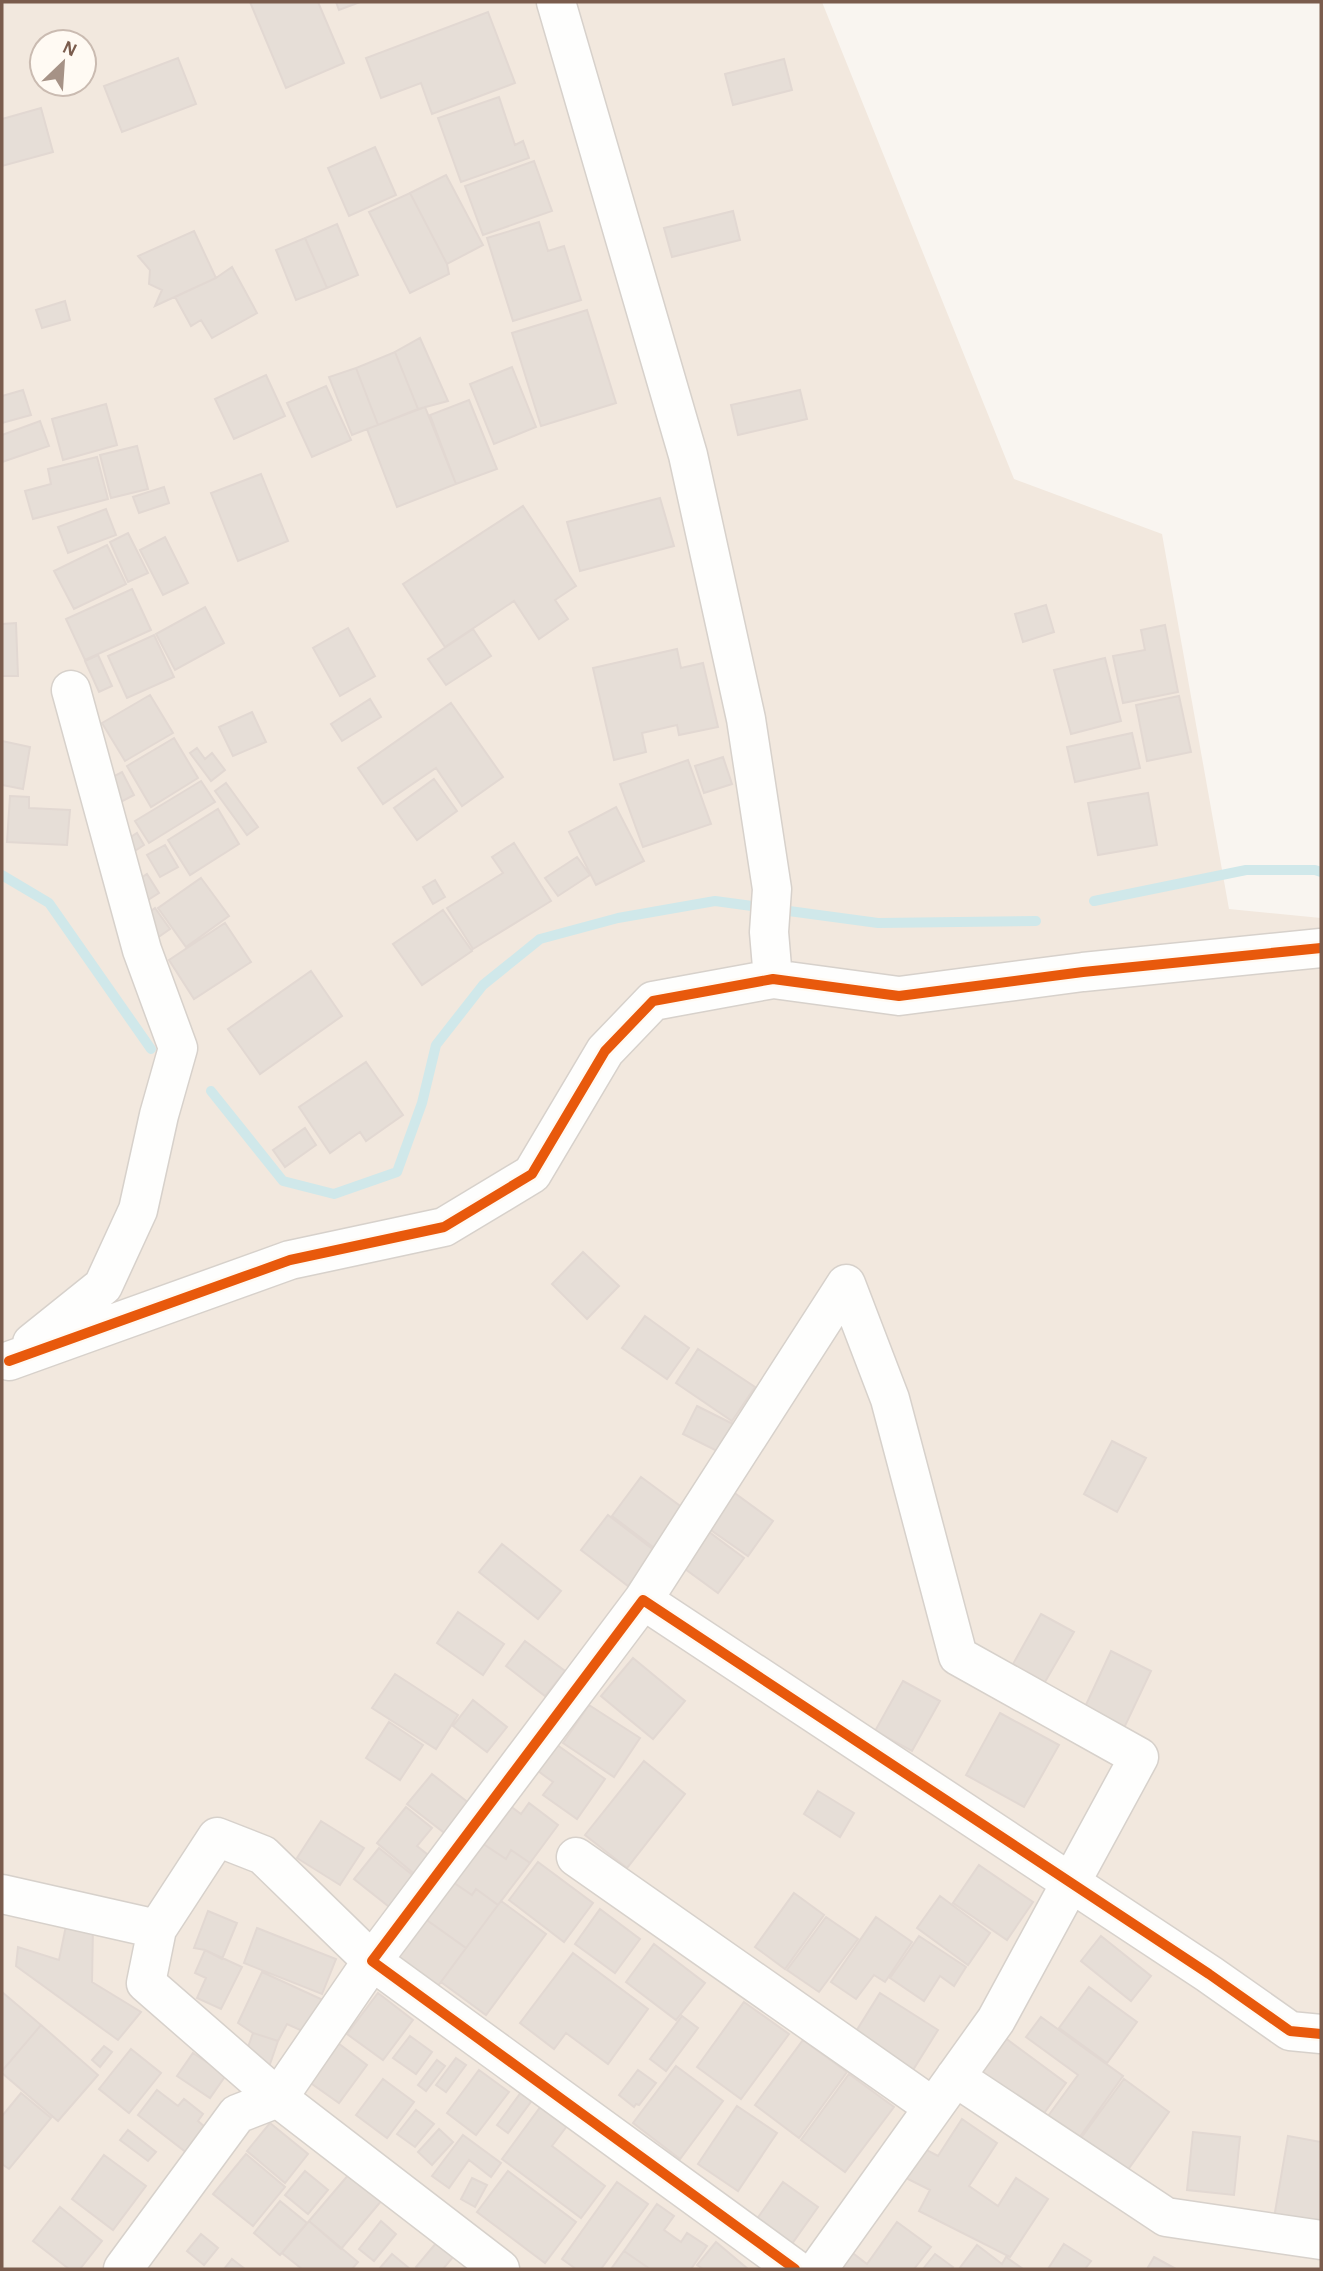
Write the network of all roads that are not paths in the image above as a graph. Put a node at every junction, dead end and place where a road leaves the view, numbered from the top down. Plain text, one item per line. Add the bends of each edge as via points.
1 (556, 2) edge
2 (71, 690) dead end
3 (1321, 948) edge
4 (773, 979) junction
5 (6, 1362) edge
6 (643, 1601) junction
7 (576, 1857) dead end
8 (1072, 1884) junction
9 (2, 1894) edge
10 (157, 1929) junction
11 (372, 1961) junction
12 (1321, 2034) edge
13 (944, 2092) junction
14 (278, 2098) junction
15 (1321, 2240) edge
16 (123, 2269) edge
17 (500, 2269) edge
18 (795, 2269) edge
19 (818, 2269) edge

1 - 4 street via 688,456 746,719 772,889
2 - 5 street via 142,950 178,1048 138,1210 103,1286
3 - 4 street via 899,996
4 - 5 street via 653,1001 605,1051 533,1174 444,1227 290,1260
6 - 8 street
6 - 8 street via 846,1284 890,1399 958,1656 1139,1757
6 - 11 street
7 - 13 street
8 - 12 street via 1290,2031
8 - 13 street via 996,2020
9 - 10 street
10 - 11 street via 217,1837 263,1855
10 - 14 street via 146,1983
11 - 14 street
11 - 18 street
13 - 15 street via 1166,2217
13 - 19 street
14 - 16 street via 237,2113
14 - 17 street

